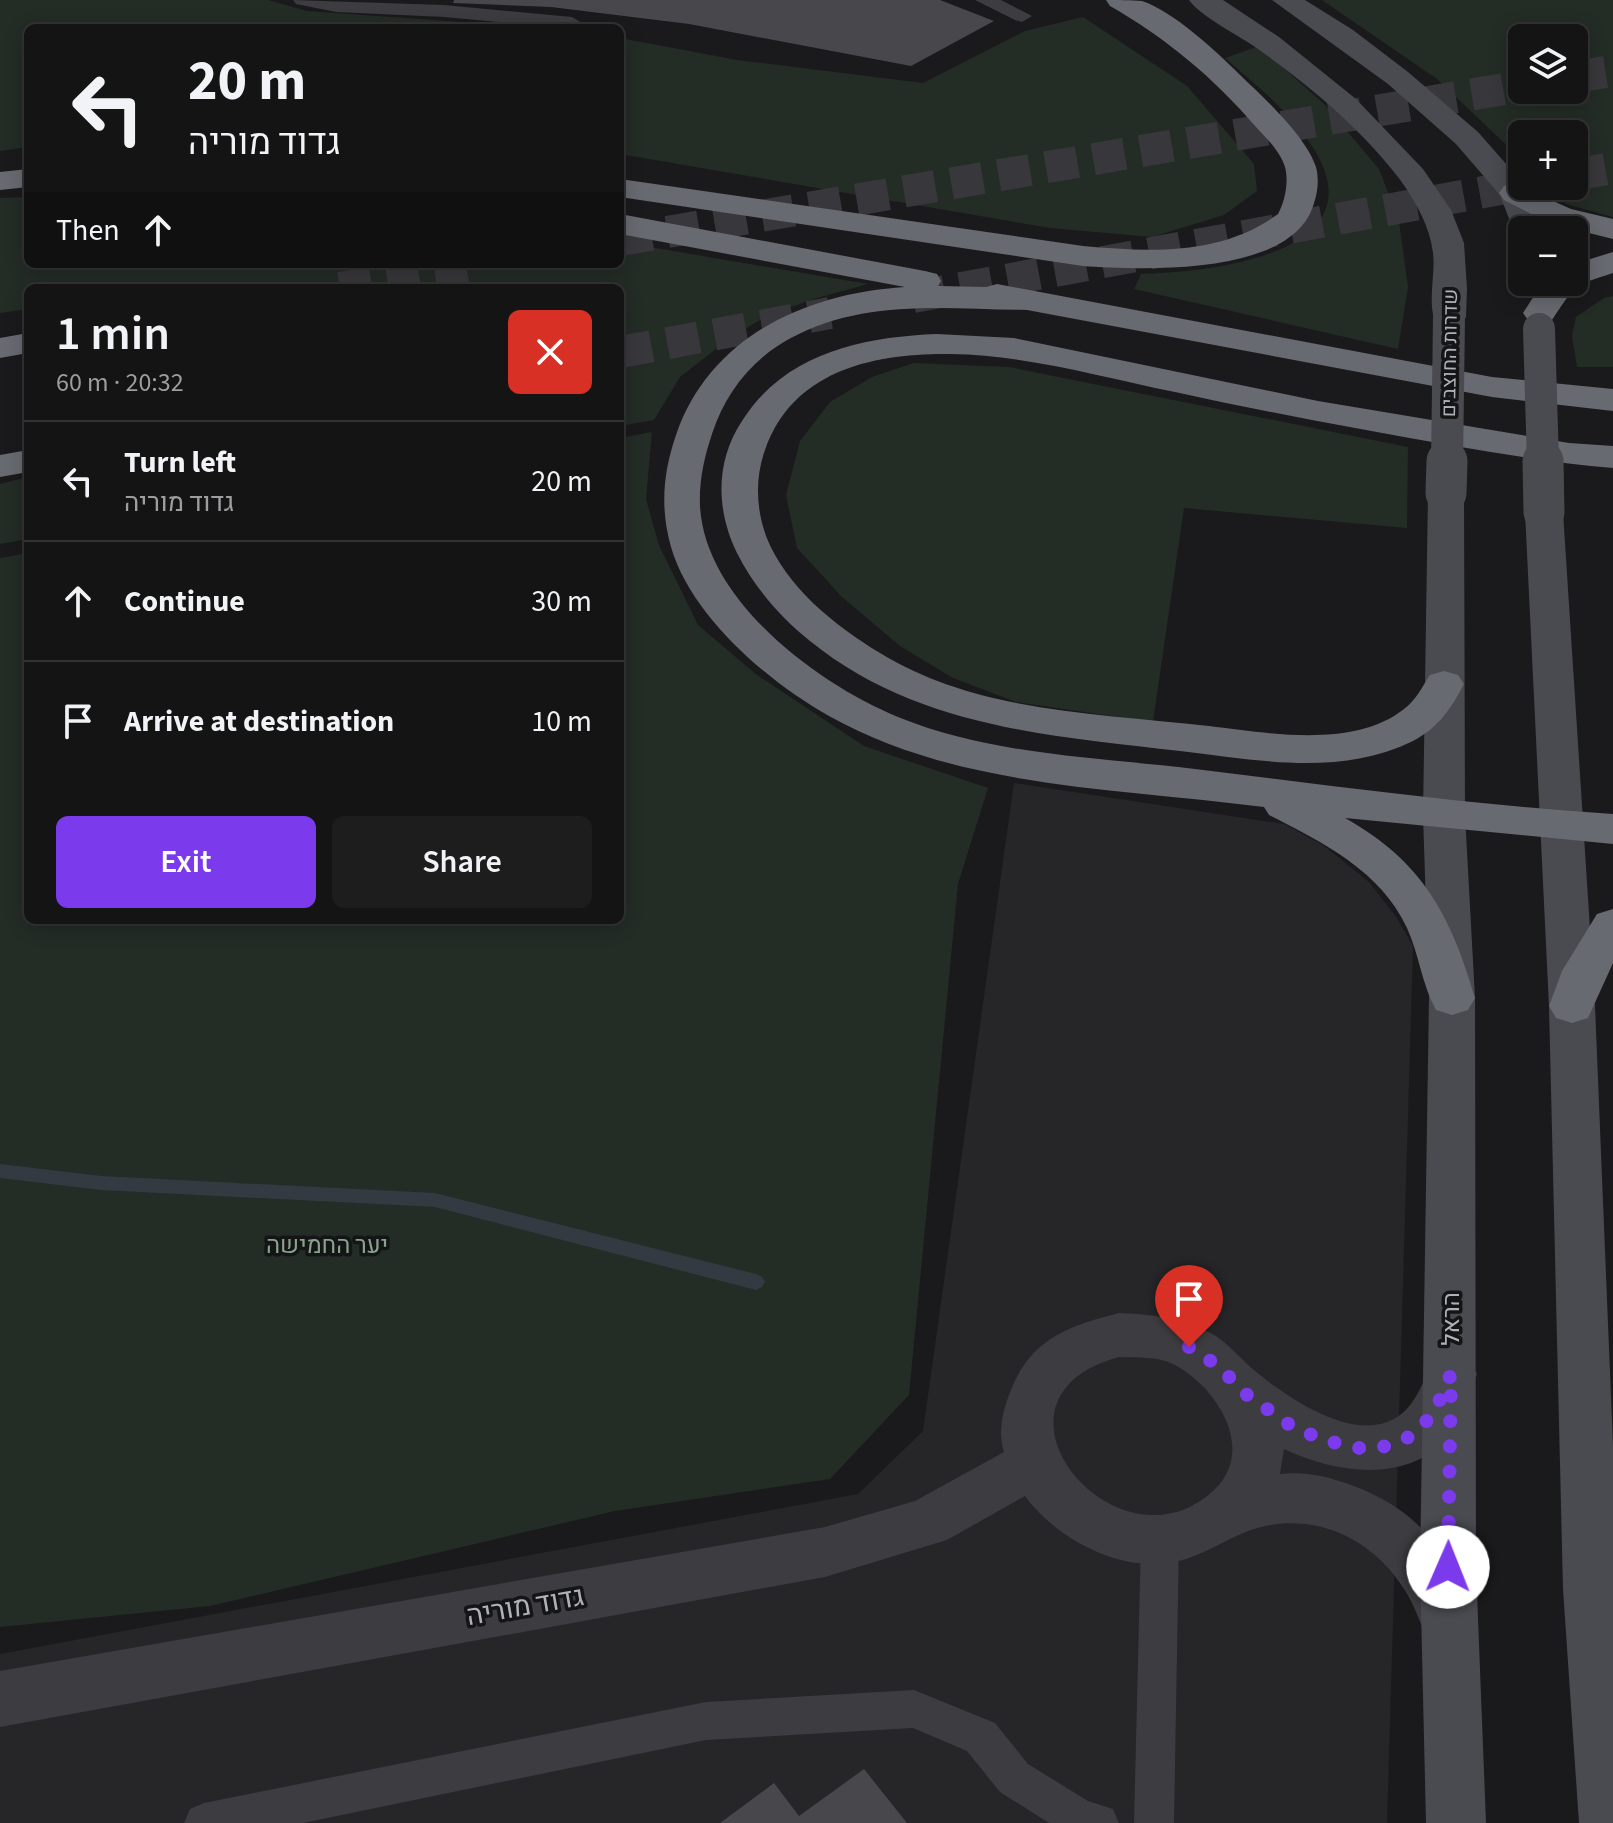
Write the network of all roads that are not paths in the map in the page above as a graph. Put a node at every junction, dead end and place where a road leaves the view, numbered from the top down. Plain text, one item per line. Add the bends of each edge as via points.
1 (303, 0) edge
2 (985, 0) edge
3 (1120, 0) edge
4 (1203, 0) edge
5 (1286, 0) edge
6 (1022, 16) dead end
7 (572, 23) dead end
8 (24, 181) edge
9 (0, 184) edge
10 (1508, 185) edge
11 (624, 189) edge
12 (1529, 200) edge
13 (624, 225) edge
14 (1613, 229) edge
15 (1613, 262) edge
16 (1588, 270) edge
17 (1025, 300) junction
18 (1539, 308) edge
19 (24, 344) edge
20 (0, 348) edge
21 (1613, 400) edge
22 (1613, 457) edge
23 (24, 462) edge
24 (0, 466) edge
25 (1444, 684) junction
26 (1241, 790) junction
27 (1444, 815) junction
28 (1561, 826) junction
29 (1613, 829) edge
30 (1613, 925) edge
31 (1452, 998) junction
32 (1572, 1006) junction
33 (1451, 1374) junction
34 (1243, 1392) junction
35 (1034, 1463) junction
36 (1227, 1513) junction
37 (1160, 1539) junction
38 (1450, 1629) junction
39 (0, 1699) edge
40 (204, 1823) edge
41 (1099, 1823) edge
42 (1154, 1823) edge
43 (1456, 1823) edge
44 (1609, 1823) edge

1 - 7 lane
2 - 6 lane
3 - 11 highway via 1225,73 1288,145 1301,168 1301,194 1292,219 1265,238 1189,259 1144,261
4 - 25 main road, שדרות החוצבים, bridge via 1284,53 1364,122 1416,183 1447,241
5 - 10 main road via 1343,36 1432,106
8 - 9 highway
12 - 14 highway via 1560,216
13 - 17 highway
15 - 16 highway
17 - 21 highway via 1492,387
17 - 26 highway via 941,294 868,301 805,319 742,357 713,388 690,437 680,487 686,537 707,585 740,630 787,672 846,708 916,737 993,758
18 - 28 main road, bridge
19 - 20 highway
22 - 25 highway via 1318,412 1014,348 966,343 881,348 811,372 761,416 745,446 737,480 741,516 772,582 832,641 915,687 962,705 1011,719 1309,749 1394,732 1433,708
23 - 24 highway
25 - 27 main road, שדרות החוצבים
26 - 27 highway
26 - 31 highway via 1315,819 1389,870 1425,916
27 - 28 highway
27 - 31 main road, הראל
28 - 29 highway
28 - 32 main road
30 - 32 highway via 1585,971
31 - 33 main road, הראל
32 - 44 main road via 1591,1589
33 - 34 street via 1433,1415 1409,1437 1364,1449 1294,1428
33 - 38 main road, הראל
34 - 35 street via 1220,1367 1189,1347 1155,1337 1119,1335 1087,1344 1061,1357 1030,1402 1027,1429
34 - 36 street via 1256,1424 1258,1457 1249,1488
35 - 37 street via 1054,1494 1083,1519 1121,1535
35 - 39 street, גדוד מוריה via 928,1522 825,1552
36 - 37 street via 1196,1532
36 - 38 street via 1286,1498 1320,1500 1356,1513 1416,1559
37 - 42 lane
38 - 43 main road, הראל
40 - 41 lane via 706,1721 914,1709 981,1737 1014,1778 1081,1820

